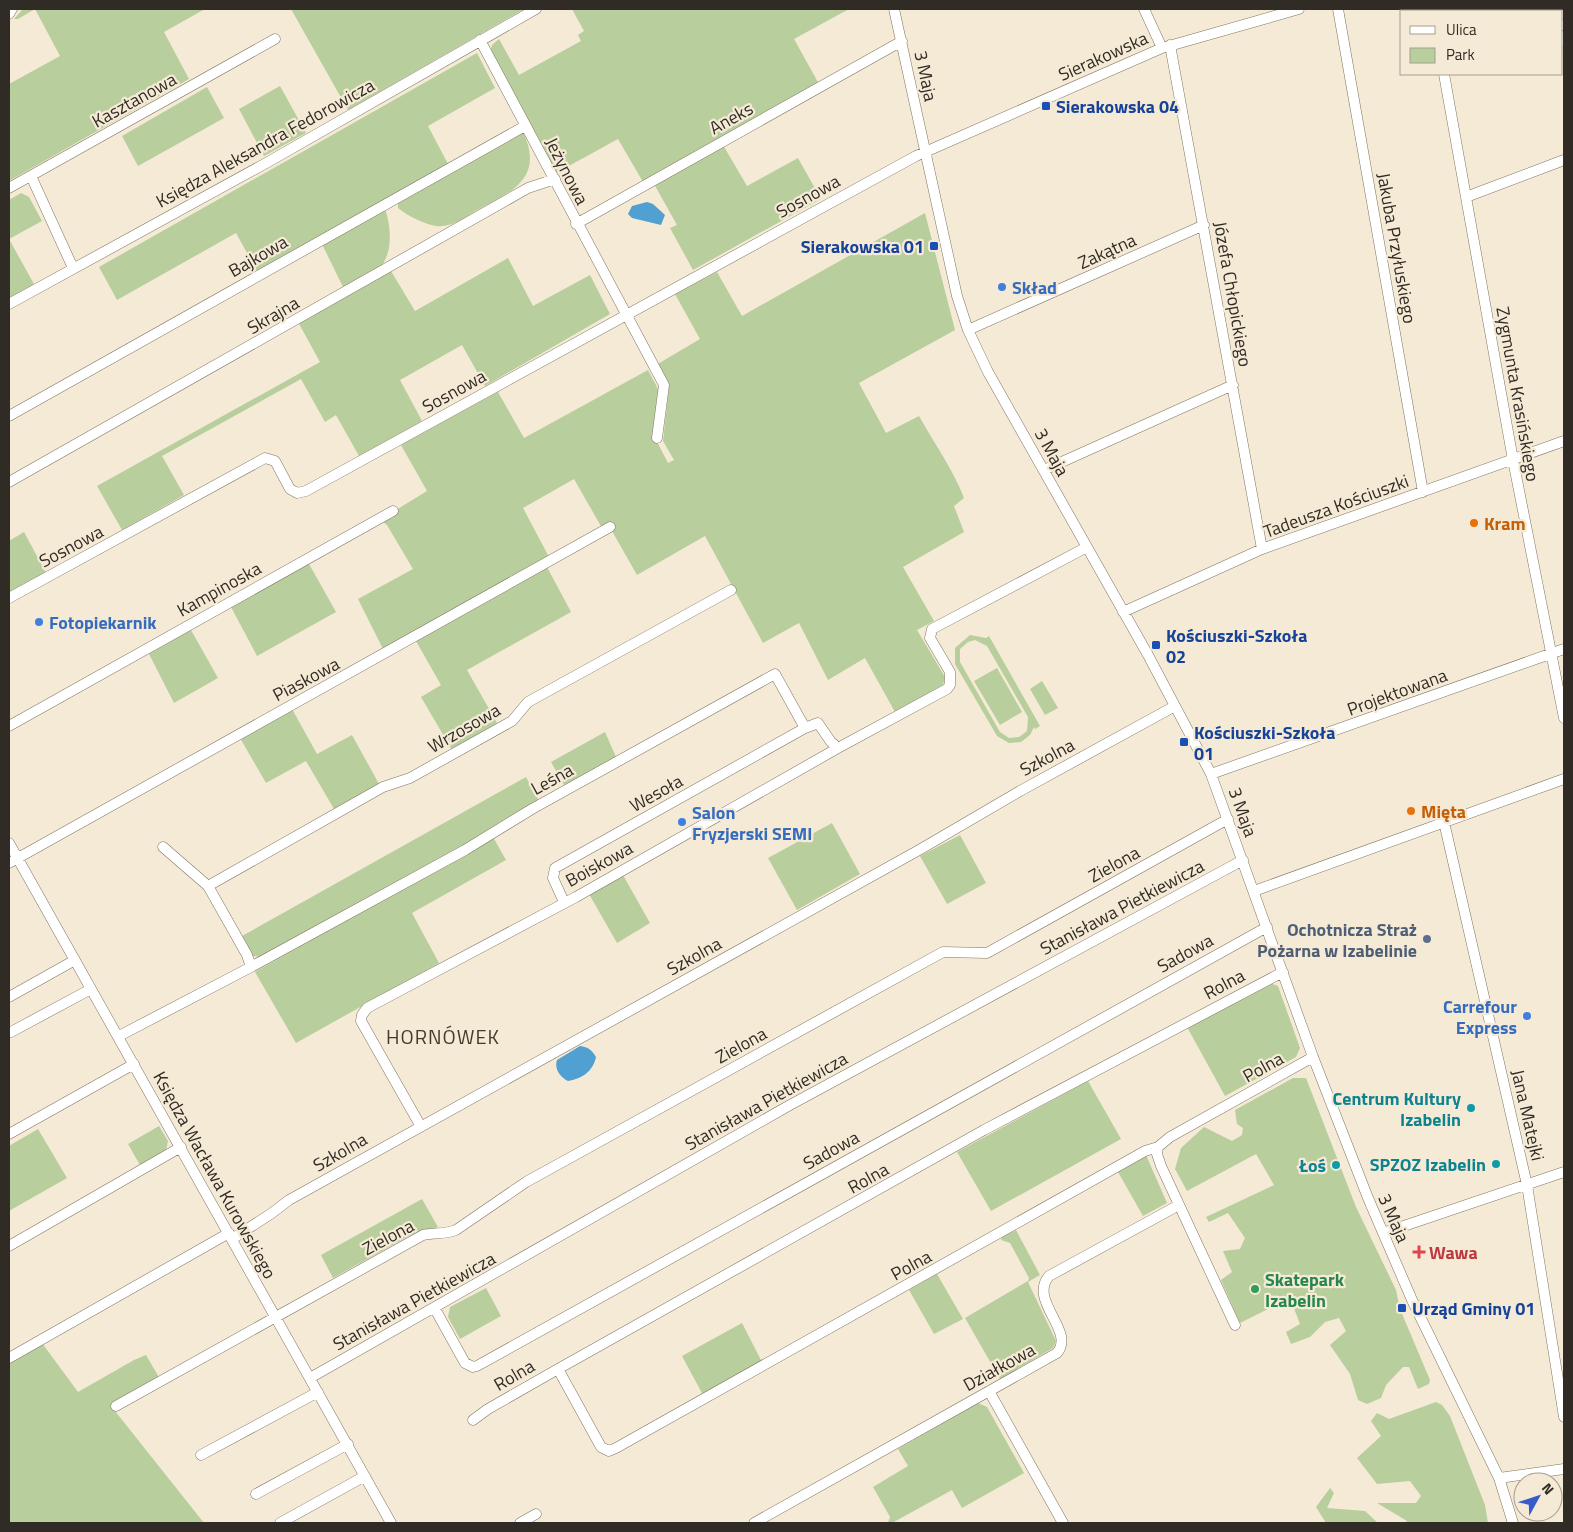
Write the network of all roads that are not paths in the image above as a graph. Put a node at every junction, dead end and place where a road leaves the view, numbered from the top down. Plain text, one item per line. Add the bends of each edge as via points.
1 (12, 9) edge
2 (536, 9) edge
3 (894, 9) edge
4 (1144, 9) edge
5 (1299, 9) edge
6 (1338, 9) edge
7 (9, 14) edge
8 (275, 39) dead end
9 (480, 40) junction
10 (902, 41) junction
11 (1166, 47) junction
12 (1444, 75) edge
13 (525, 126) junction
14 (926, 152) junction
15 (1564, 160) edge
16 (30, 176) junction
17 (555, 179) junction
18 (9, 188) edge
19 (1466, 197) junction
20 (576, 224) junction
21 (1204, 225) junction
22 (73, 268) junction
23 (9, 304) edge
24 (627, 316) junction
25 (968, 330) junction
26 (1233, 385) junction
27 (9, 416) edge
28 (657, 438) dead end
29 (1564, 441) edge
30 (1513, 460) junction
31 (1044, 470) junction
32 (9, 482) edge
33 (1423, 492) junction
34 (393, 511) dead end
35 (610, 527) dead end
36 (1087, 547) junction
37 (1262, 549) junction
38 (731, 590) dead end
39 (9, 598) edge
40 (1124, 612) junction
41 (1564, 649) edge
42 (1551, 654) junction
43 (1175, 706) junction
44 (1564, 718) edge
45 (9, 726) edge
46 (806, 728) junction
47 (838, 748) junction
48 (1211, 774) junction
49 (1564, 779) edge
50 (1228, 819) junction
51 (1444, 822) junction
52 (9, 843) edge
53 (163, 847) dead end
54 (13, 860) edge
55 (1243, 860) junction
56 (208, 886) junction
57 (1254, 891) junction
58 (564, 902) junction
59 (1267, 927) junction
60 (75, 960) junction
61 (251, 967) junction
62 (1283, 972) junction
63 (91, 989) junction
64 (9, 997) edge
65 (10, 1032) dead end
66 (119, 1036) junction
67 (1313, 1058) junction
68 (134, 1064) junction
69 (420, 1125) junction
70 (9, 1134) edge
71 (181, 1147) junction
72 (1158, 1147) junction
73 (1564, 1172) edge
74 (1527, 1185) junction
75 (1179, 1205) junction
76 (1383, 1234) junction
77 (230, 1236) junction
78 (9, 1246) edge
79 (435, 1309) junction
80 (275, 1316) junction
81 (1235, 1325) dead end
82 (9, 1358) edge
83 (558, 1369) junction
84 (310, 1378) junction
85 (989, 1391) junction
86 (318, 1392) junction
87 (116, 1406) dead end
88 (1564, 1417) edge
89 (473, 1420) dead end
90 (348, 1444) junction
91 (201, 1455) dead end
92 (1564, 1469) edge
93 (365, 1476) junction
94 (1499, 1478) junction
95 (256, 1494) dead end
96 (536, 1514) dead end
97 (768, 1520) edge
98 (280, 1523) edge
99 (391, 1523) edge
100 (520, 1523) edge
101 (754, 1523) edge
102 (1063, 1523) edge
103 (1513, 1523) edge

1 - 7 street
2 - 9 street, Księdza Aleksandra Fedorowicza
3 - 10 street, 3 Maja
4 - 11 street, Józefa Chłopickiego
5 - 11 street, Sierakowska
6 - 33 street, Jakuba Przyłuskiego
8 - 16 street, Kasztanowa
9 - 13 street, Jeżynowa
9 - 22 street, Księdza Aleksandra Fedorowicza via 268,162
10 - 14 street, 3 Maja
10 - 20 street, Aneks
11 - 14 street, Sierakowska
11 - 21 street, Józefa Chłopickiego
12 - 19 street, Zygmunta Krasińskiego
13 - 17 street, Jeżynowa
13 - 27 street, Bajkowa
14 - 24 street, Sosnowa via 847,192
14 - 25 street, 3 Maja via 957,296
15 - 19 street
16 - 18 street, Kasztanowa
16 - 22 street
17 - 20 street, Jeżynowa
17 - 32 street, Skrajna via 528,188
19 - 30 street, Zygmunta Krasińskiego
20 - 24 street, Jeżynowa
21 - 25 street, Zakątna
21 - 26 street, Józefa Chłopickiego
22 - 23 street, Księdza Aleksandra Fedorowicza
24 - 28 street via 664,385
24 - 39 street, Sosnowa via 306,491 297,493 290,488 275,461 265,458
25 - 31 street, 3 Maja
26 - 31 street
26 - 37 street, Józefa Chłopickiego
29 - 30 street, Tadeusza Kościuszki
30 - 33 street, Tadeusza Kościuszki
30 - 42 street, Zygmunta Krasińskiego
31 - 36 street, 3 Maja
33 - 37 street, Tadeusza Kościuszki
34 - 45 street, Kampinoska
35 - 54 street, Piaskowa
36 - 40 street, 3 Maja
36 - 47 street, Boiskowa via 932,629 930,638 950,672 947,689
37 - 40 street, Tadeusza Kościuszki
38 - 56 street, Wrzosowa via 528,702 504,726 410,778 384,787
40 - 43 street, 3 Maja
41 - 42 street, Projektowana
42 - 44 street, Zygmunta Krasińskiego
42 - 48 street, Projektowana
43 - 48 street, 3 Maja
43 - 69 street, Szkolna
46 - 47 street via 818,723
46 - 58 street, Wesoła via 555,868 552,878
46 - 61 street, Leśna via 775,674
47 - 58 street, Boiskowa
48 - 50 street, 3 Maja
49 - 51 street
50 - 55 street, 3 Maja
50 - 80 street, Zielona via 987,953 943,952 526,1182 456,1230 424,1235
51 - 57 street
51 - 74 street, Jana Matejki
52 - 54 street, Księdza Wacława Kurowskiego
53 - 56 street
54 - 60 street, Księdza Wacława Kurowskiego
55 - 57 street, 3 Maja
55 - 79 street, Stanisława Pietkiewicza via 790,1105
56 - 61 street
57 - 59 street, 3 Maja
58 - 69 street, Boiskowa via 367,1008 362,1015 361,1021
59 - 62 street, 3 Maja
59 - 79 street, Sadowa via 477,1366 465,1362
60 - 63 street, Księdza Wacława Kurowskiego
60 - 64 street
61 - 66 street
62 - 67 street, 3 Maja
62 - 83 street, Rolna via 984,1130
63 - 65 street
63 - 66 street, Księdza Wacława Kurowskiego
66 - 68 street, Księdza Wacława Kurowskiego
67 - 72 street, Polna via 1170,1137
67 - 76 street, 3 Maja
68 - 70 street
68 - 71 street, Księdza Wacława Kurowskiego
69 - 77 street, Szkolna
71 - 77 street, Księdza Wacława Kurowskiego
71 - 78 street
72 - 75 street via 1161,1166
72 - 83 street, Polna via 609,1451 601,1447
73 - 74 street
74 - 76 street
74 - 88 street, Jana Matejki
75 - 81 street
75 - 85 street, Działkowa via 1049,1276 1044,1282 1043,1293 1062,1339 1061,1349
76 - 94 street, 3 Maja
77 - 80 street, Księdza Wacława Kurowskiego
77 - 82 street, Szkolna
79 - 84 street, Stanisława Pietkiewicza
80 - 84 street, Księdza Wacława Kurowskiego
80 - 87 street, Zielona
83 - 89 street, Rolna
84 - 86 street, Księdza Wacława Kurowskiego
85 - 97 street, Działkowa
85 - 102 street
86 - 90 street, Księdza Wacława Kurowskiego
86 - 91 street
90 - 93 street, Księdza Wacława Kurowskiego
90 - 95 street
92 - 94 street
93 - 98 street
93 - 99 street, Księdza Wacława Kurowskiego
94 - 103 street, 3 Maja
96 - 100 street
97 - 101 street, Działkowa

